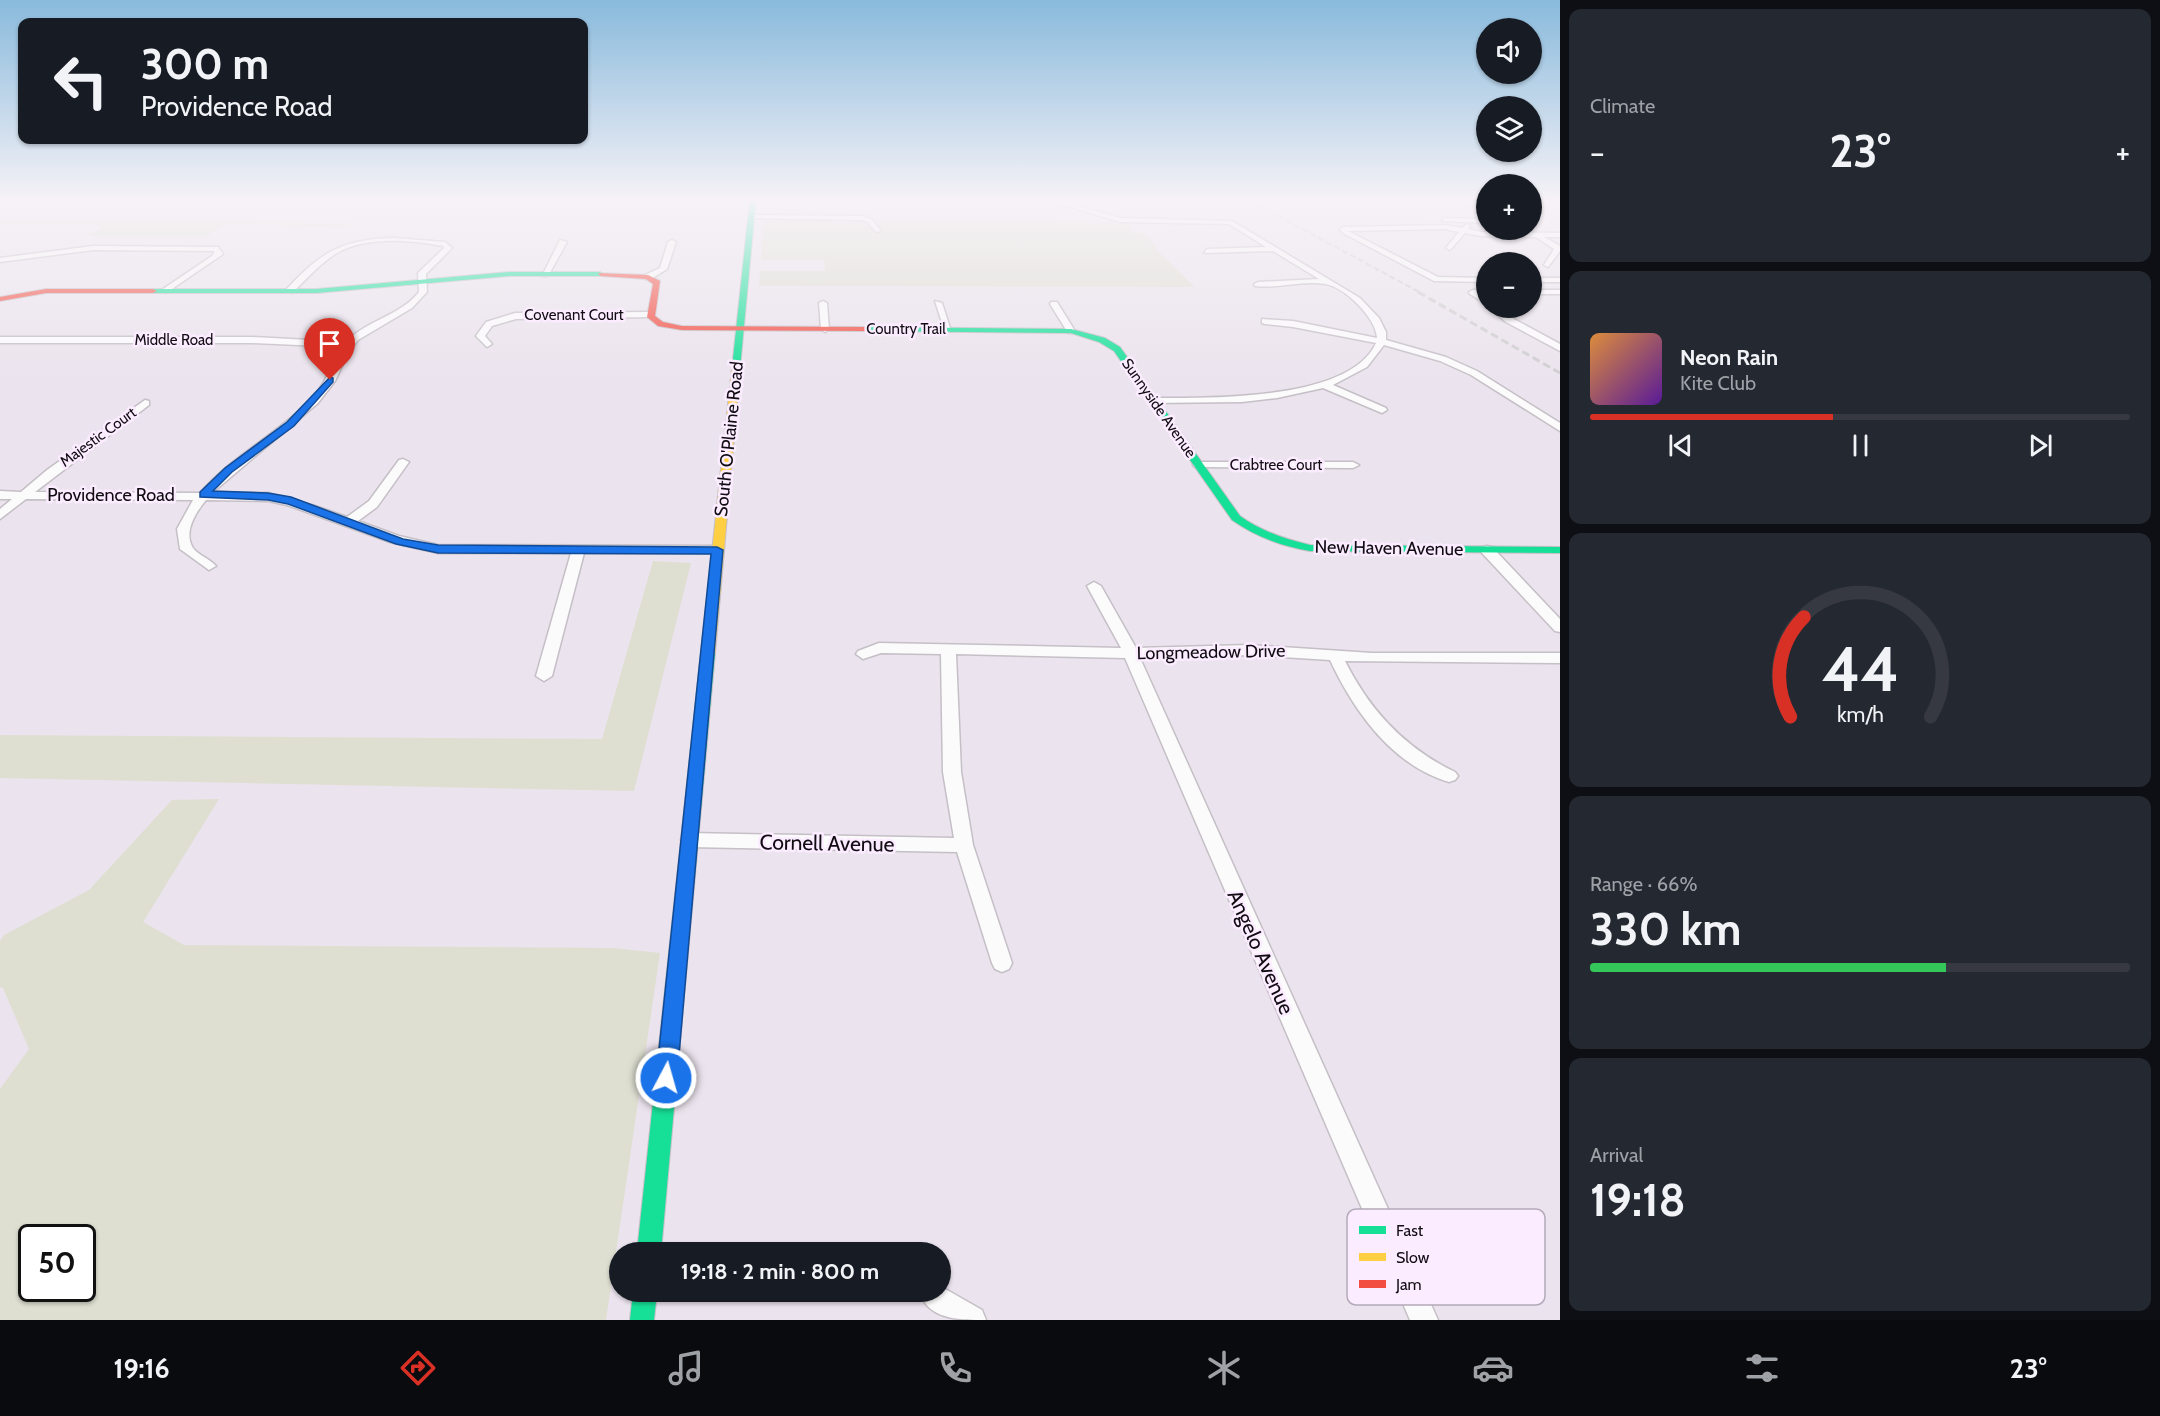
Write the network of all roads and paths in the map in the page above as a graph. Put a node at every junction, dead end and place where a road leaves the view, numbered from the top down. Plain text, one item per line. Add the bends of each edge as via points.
1 (211, 261) edge
2 (325, 261) edge
3 (434, 261) edge
4 (552, 261) edge
5 (666, 261) edge
6 (747, 261) edge
7 (1294, 261) edge
8 (1402, 261) edge
9 (544, 274) junction
10 (648, 277) junction
11 (1476, 280) edge
12 (1542, 280) edge
13 (1560, 280) edge
14 (1329, 281) junction
15 (422, 282) junction
16 (1258, 284) dead end
17 (166, 291) junction
18 (289, 291) junction
19 (1542, 292) edge
20 (1560, 292) edge
21 (0, 299) edge
22 (822, 303) dead end
23 (938, 303) dead end
24 (1054, 304) dead end
25 (650, 315) junction
26 (1506, 318) edge
27 (1265, 321) dead end
28 (741, 329) junction
29 (825, 329) junction
30 (948, 329) junction
31 (1071, 331) junction
32 (0, 340) edge
33 (1382, 342) junction
34 (488, 344) dead end
35 (348, 345) junction
36 (1560, 348) edge
37 (1323, 384) junction
38 (1155, 401) junction
39 (145, 403) dead end
40 (1382, 410) dead end
41 (1560, 428) edge
42 (403, 462) dead end
43 (1199, 465) junction
44 (1353, 465) dead end
45 (204, 494) junction
46 (0, 495) edge
47 (23, 495) junction
48 (1229, 509) joint
49 (0, 515) edge
50 (349, 522) junction
51 (717, 550) junction
52 (1487, 550) junction
53 (1560, 550) edge
54 (578, 551) junction
55 (209, 566) dead end
56 (1095, 586) dead end
57 (1560, 628) edge
58 (948, 650) junction
59 (1131, 653) junction
60 (863, 654) dead end
61 (1335, 655) junction
62 (1560, 658) edge
63 (544, 676) dead end
64 (1449, 776) dead end
65 (690, 840) junction
66 (964, 845) junction
67 (1002, 963) dead end
68 (1375, 1209) edge
69 (650, 1242) edge
70 (644, 1302) edge
71 (943, 1302) edge
72 (1417, 1305) edge
73 (642, 1320) edge
74 (972, 1320) edge
75 (1424, 1320) edge

1 - 17 street
2 - 18 street
3 - 15 street via 422,273
4 - 9 street
5 - 10 street via 663,269
6 - 28 street, South O'Plaine Road
7 - 14 street
8 - 11 street via 1437,279
9 - 10 street
9 - 15 street
10 - 25 street via 658,287
12 - 13 street
14 - 16 street
14 - 33 street via 1368,310 1380,327
15 - 18 street
15 - 35 street via 423,292 412,304
17 - 18 street
17 - 21 street via 46,291
19 - 20 street
22 - 29 street
23 - 30 street
24 - 31 street
25 - 28 street, Country Trail via 661,324 682,328
25 - 34 street, Covenant Court via 515,316 489,324 480,336
26 - 36 street
27 - 33 street
28 - 29 street, Country Trail
28 - 51 street, South O'Plaine Road
29 - 30 street, Country Trail
30 - 31 street, Country Trail
31 - 38 street, Sunnyside Avenue via 1117,349
32 - 35 street, Middle Road via 252,340
33 - 37 street via 1365,365
33 - 41 street via 1422,351 1464,368
35 - 45 street via 330,380 303,412
37 - 38 street via 1254,399
37 - 40 street
38 - 43 street, Sunnyside Avenue
39 - 47 street, Majestic Court
42 - 50 street via 379,498
43 - 44 street, Crabtree Court
43 - 48 street, Sunnyside Avenue
45 - 47 street, Providence Road
45 - 50 street, Providence Road via 268,496
45 - 55 street via 189,513 182,531 188,550
46 - 47 street, Providence Road
47 - 49 street, Majestic Court
48 - 52 street, New Haven Avenue via 1261,535 1296,546
50 - 54 street, Providence Road via 400,542 438,549
51 - 54 street, Providence Road
51 - 65 street, South O'Plaine Road
52 - 53 street, New Haven Avenue
52 - 57 street
54 - 63 street
56 - 59 street, Angelo Avenue
58 - 59 street, Longmeadow Drive
58 - 60 street, Longmeadow Drive via 879,648
58 - 66 street via 952,772
59 - 61 street, Longmeadow Drive via 1250,650
59 - 68 street, Angelo Avenue
61 - 62 street, Longmeadow Drive
61 - 64 street via 1359,700 1402,749 1424,766
65 - 66 street, Cornell Avenue
65 - 69 street, South O'Plaine Road
66 - 67 street
70 - 73 street
71 - 74 street
72 - 75 street, Angelo Avenue

